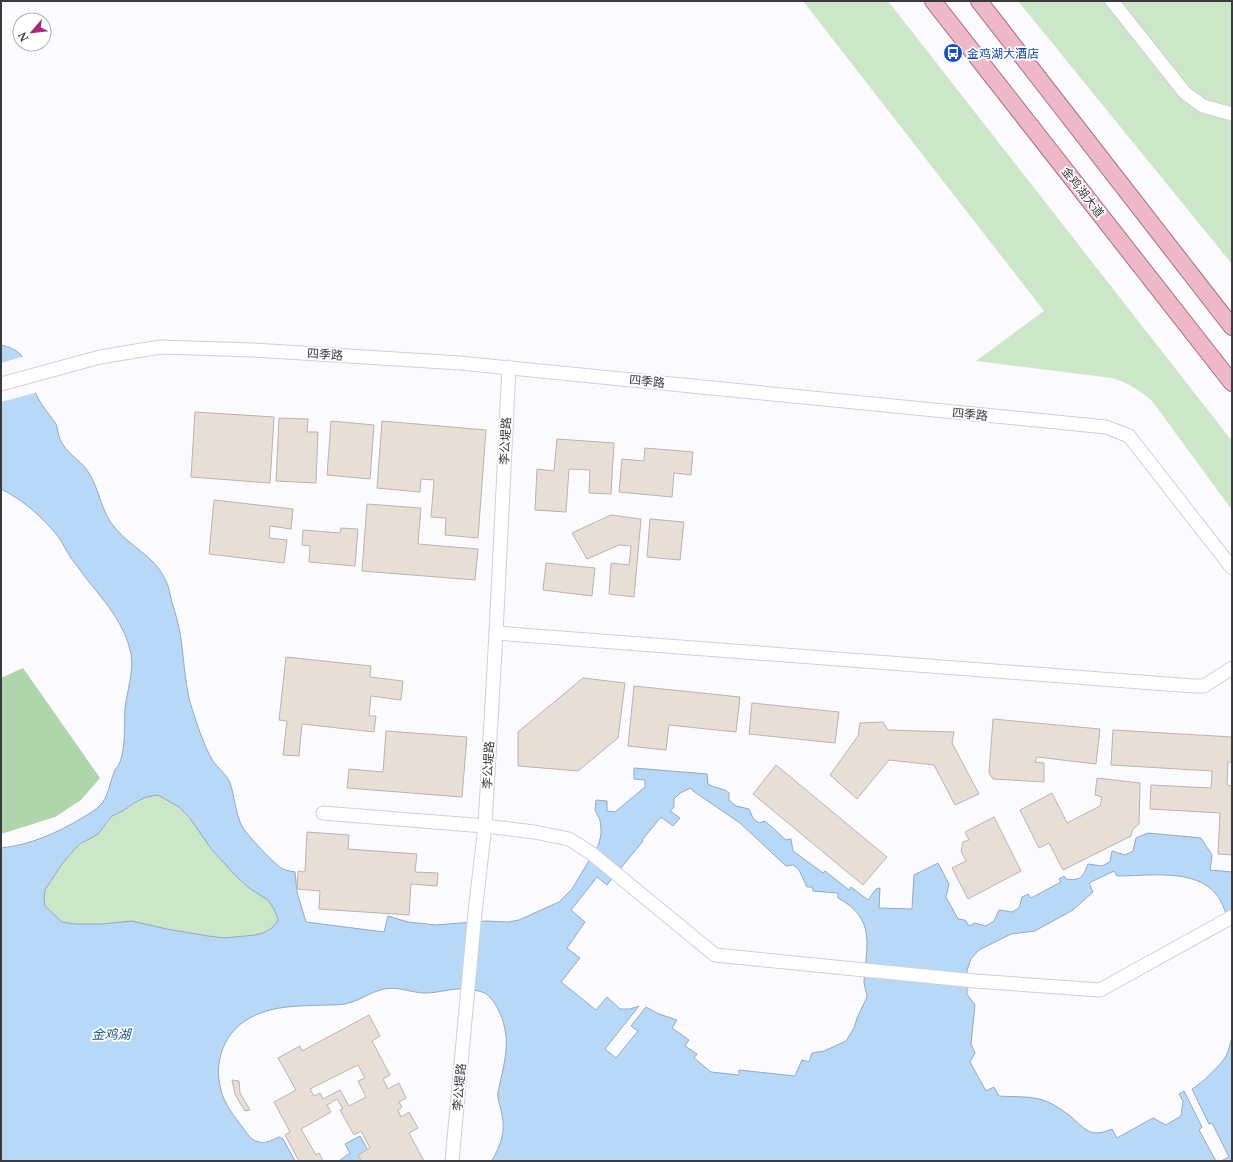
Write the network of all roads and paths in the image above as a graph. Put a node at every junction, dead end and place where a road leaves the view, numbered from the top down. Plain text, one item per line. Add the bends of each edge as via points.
1 (933, 1) edge
2 (979, 1) edge
3 (1112, 1) edge
4 (1232, 114) edge
5 (1232, 327) edge
6 (508, 368) junction
7 (1232, 383) edge
8 (1, 384) edge
9 (1232, 568) edge
10 (496, 633) junction
11 (1232, 668) edge
12 (324, 812) dead end
13 (485, 826) junction
14 (1228, 919) edge
15 (452, 1161) edge

1 - 7 main road, 金鸡湖大道
2 - 5 main road
3 - 4 street via 1185,93 1203,106
6 - 8 street, 四季路 via 269,351 160,347 100,357
6 - 9 street, 四季路 via 1106,427 1129,436
6 - 10 street, 李公堤路
10 - 11 street via 1193,686 1204,686
10 - 13 street, 李公堤路
12 - 13 street
13 - 14 street via 569,839 591,853 715,955 975,981 1100,990
13 - 15 street, 李公堤路

